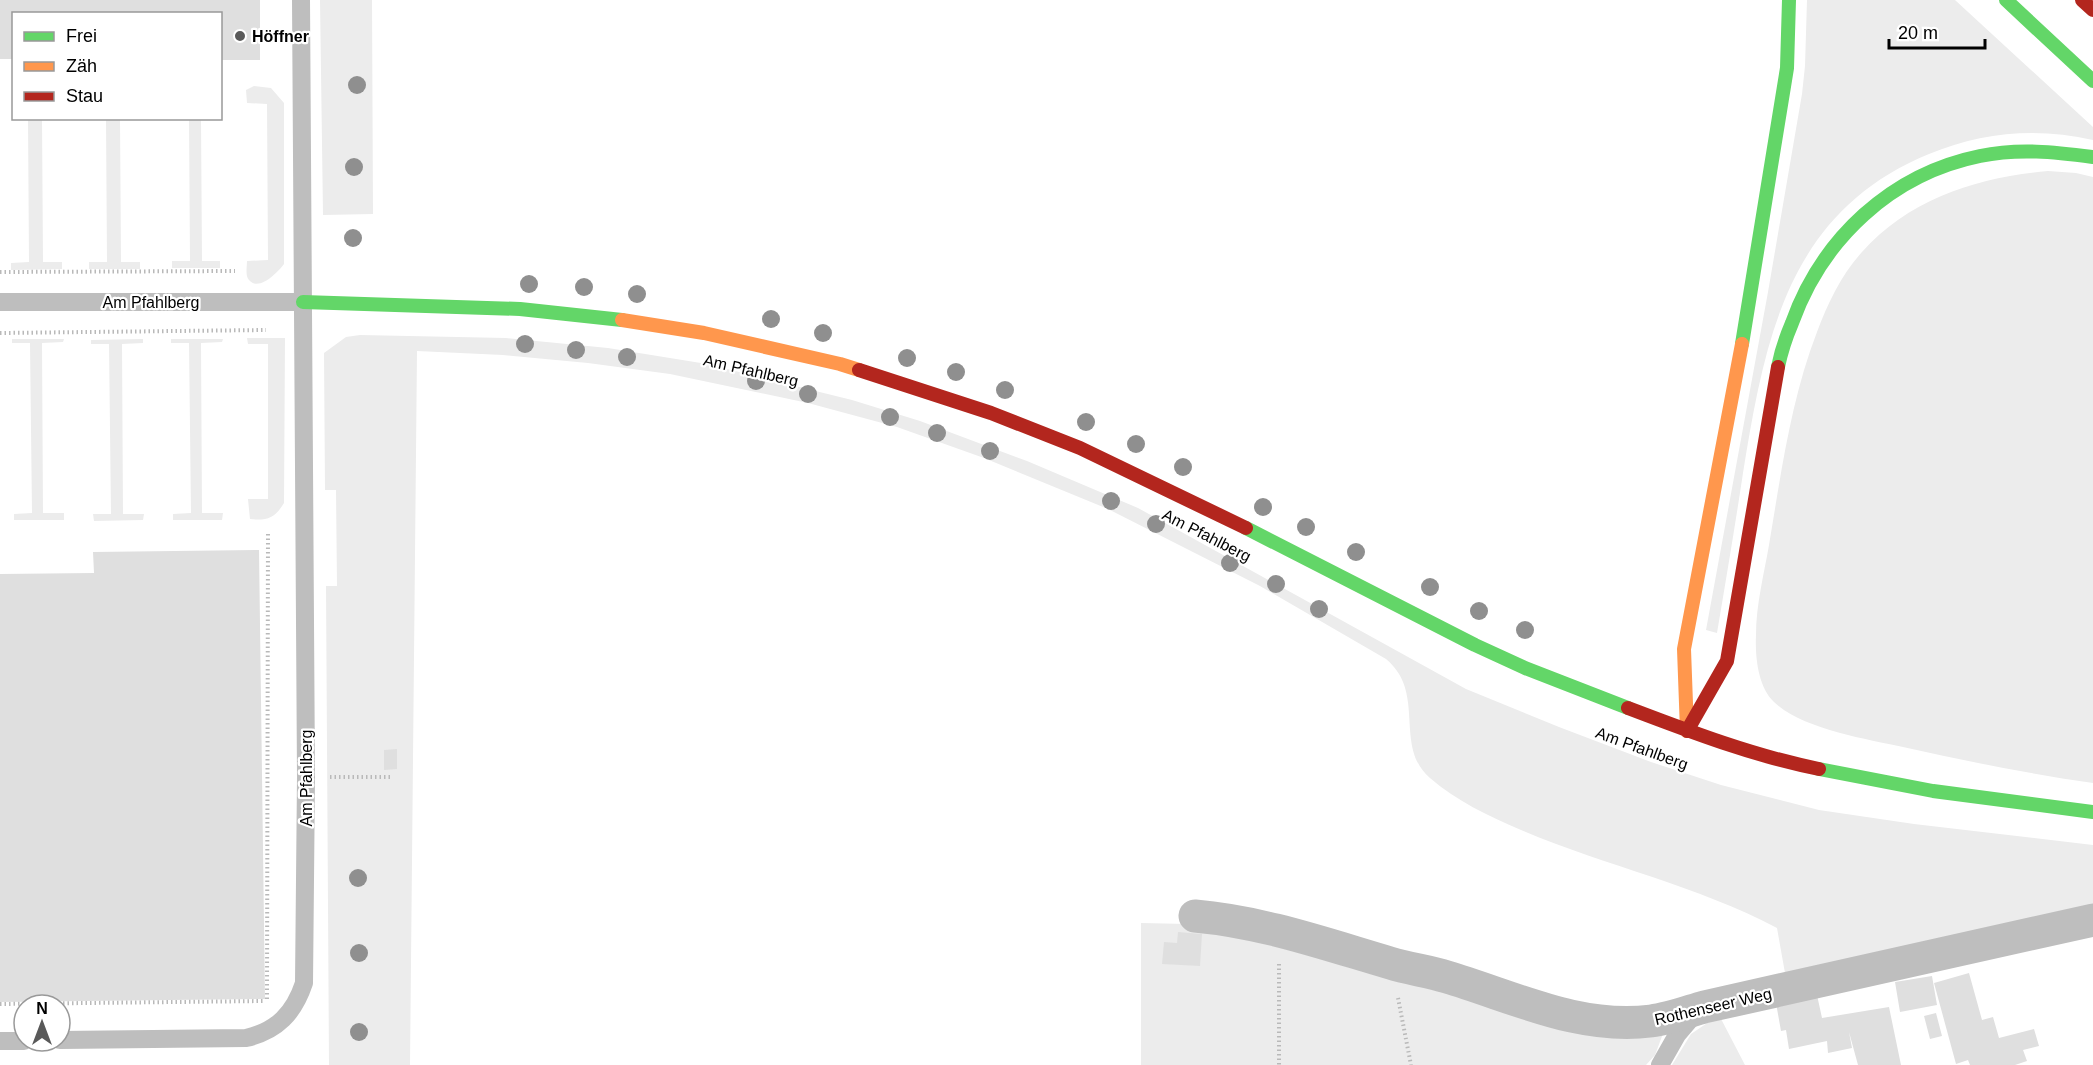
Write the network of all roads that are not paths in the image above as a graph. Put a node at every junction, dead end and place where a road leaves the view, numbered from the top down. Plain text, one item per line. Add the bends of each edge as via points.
1 (301, 0) edge
2 (1789, 0) edge
3 (2006, 0) edge
4 (2082, 0) edge
5 (2093, 10) edge
6 (2093, 81) edge
7 (2093, 158) edge
8 (0, 302) edge
9 (303, 302) junction
10 (1687, 730) junction
11 (2093, 812) edge
12 (1195, 916) dead end
13 (2093, 920) edge
14 (1704, 1007) junction
15 (72, 1040) edge
16 (1660, 1065) edge

1 - 9 lane, Am Pfahlberg
2 - 10 main road via 1787,68 1778,135 1684,649
3 - 6 main road
4 - 5 main road
7 - 10 main road via 2049,150 2012,151 1982,154 1932,168 1868,209 1826,254 1799,304 1779,362 1727,661
8 - 9 lane, Am Pfahlberg
9 - 10 main road, Am Pfahlberg via 452,306 594,316 713,335 890,379 991,413 1119,465 1485,649
9 - 15 lane, Am Pfahlberg via 306,973 297,1001 286,1018 257,1036
10 - 11 main road, Am Pfahlberg via 1781,762 1933,791
12 - 14 street, Rothenseer Weg via 1279,929 1445,976 1532,1006 1596,1020 1652,1021
13 - 14 street, Rothenseer Weg
14 - 16 lane via 1688,1020

